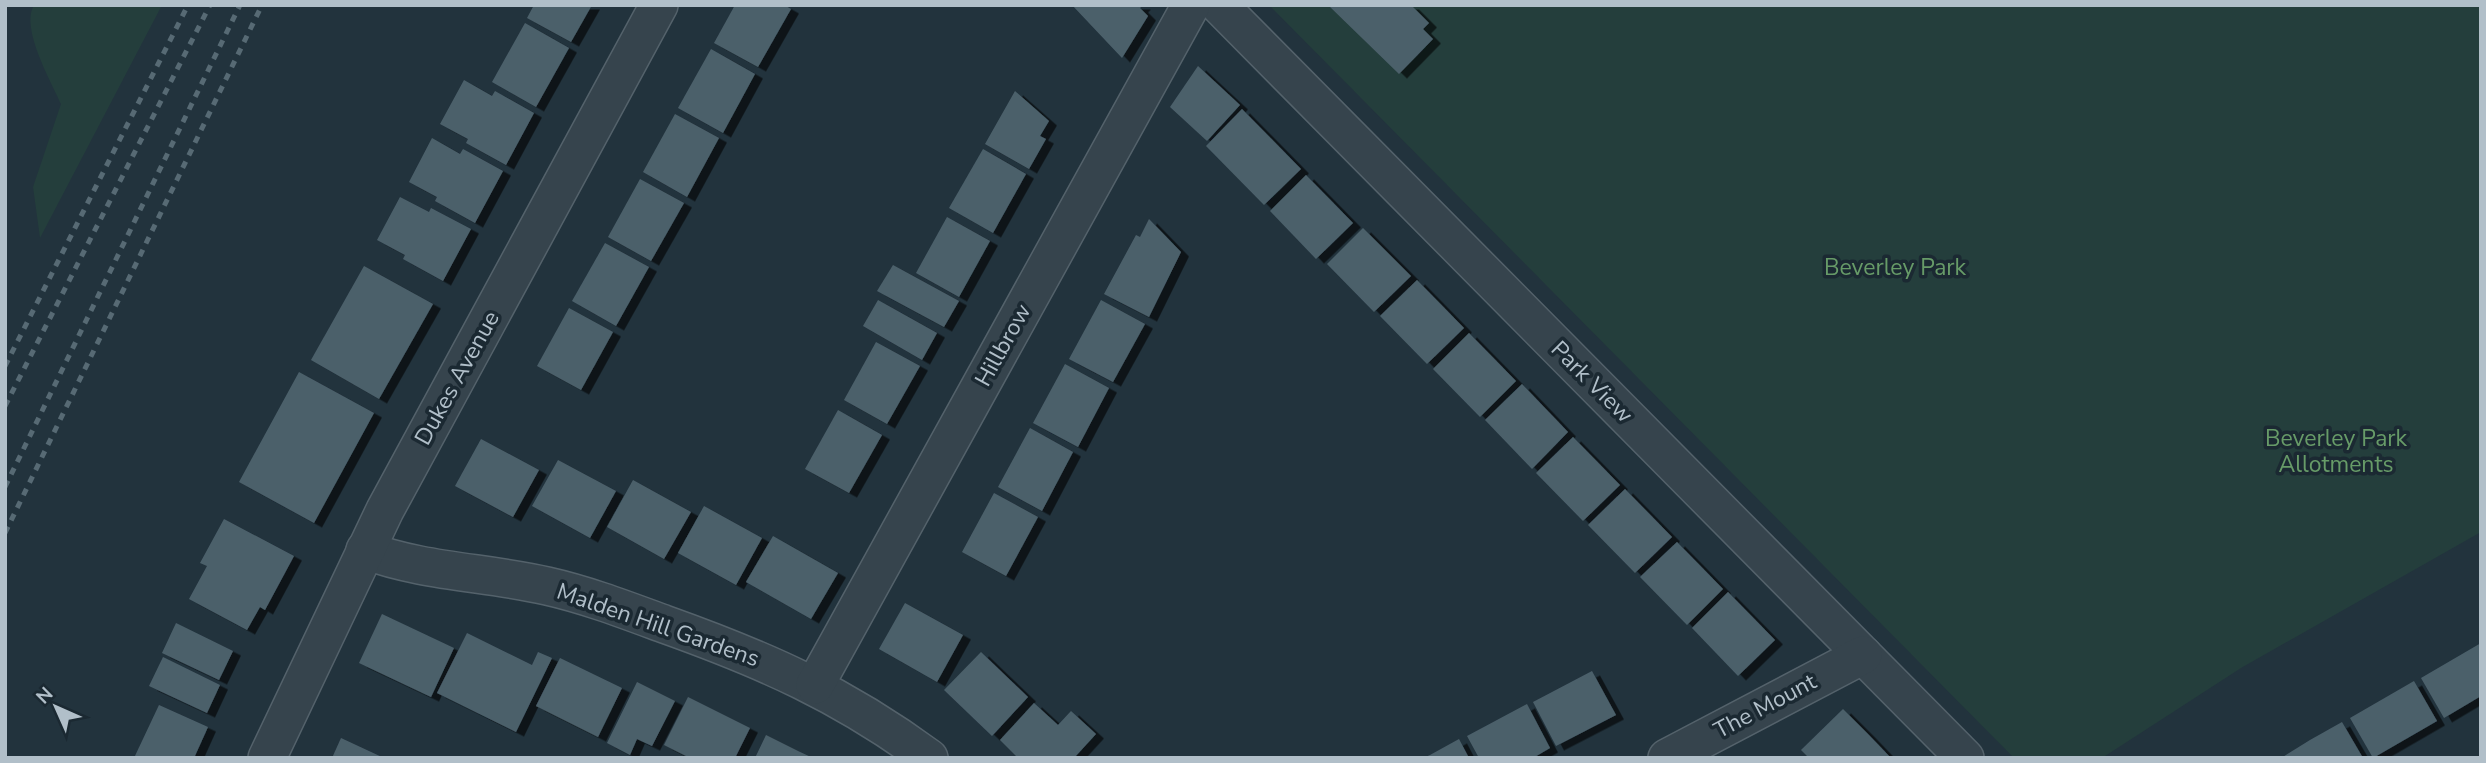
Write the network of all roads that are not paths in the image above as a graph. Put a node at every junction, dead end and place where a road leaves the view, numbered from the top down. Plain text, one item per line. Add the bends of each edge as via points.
1 (659, 5) edge
2 (1191, 5) edge
3 (1219, 5) edge
4 (365, 550) junction
5 (1863, 655) junction
6 (815, 685) junction
7 (267, 758) edge
8 (929, 758) edge
9 (1667, 758) edge
10 (1965, 758) edge

1 - 4 street, Dukes Avenue
2 - 6 street, Hillbrow
3 - 5 street, Park View
4 - 6 street, Malden Hill Gardens via 389,559 509,578 598,600
4 - 7 street, Dukes Avenue
5 - 9 street, The Mount
5 - 10 street, Park View
6 - 8 street, Malden Hill Gardens

